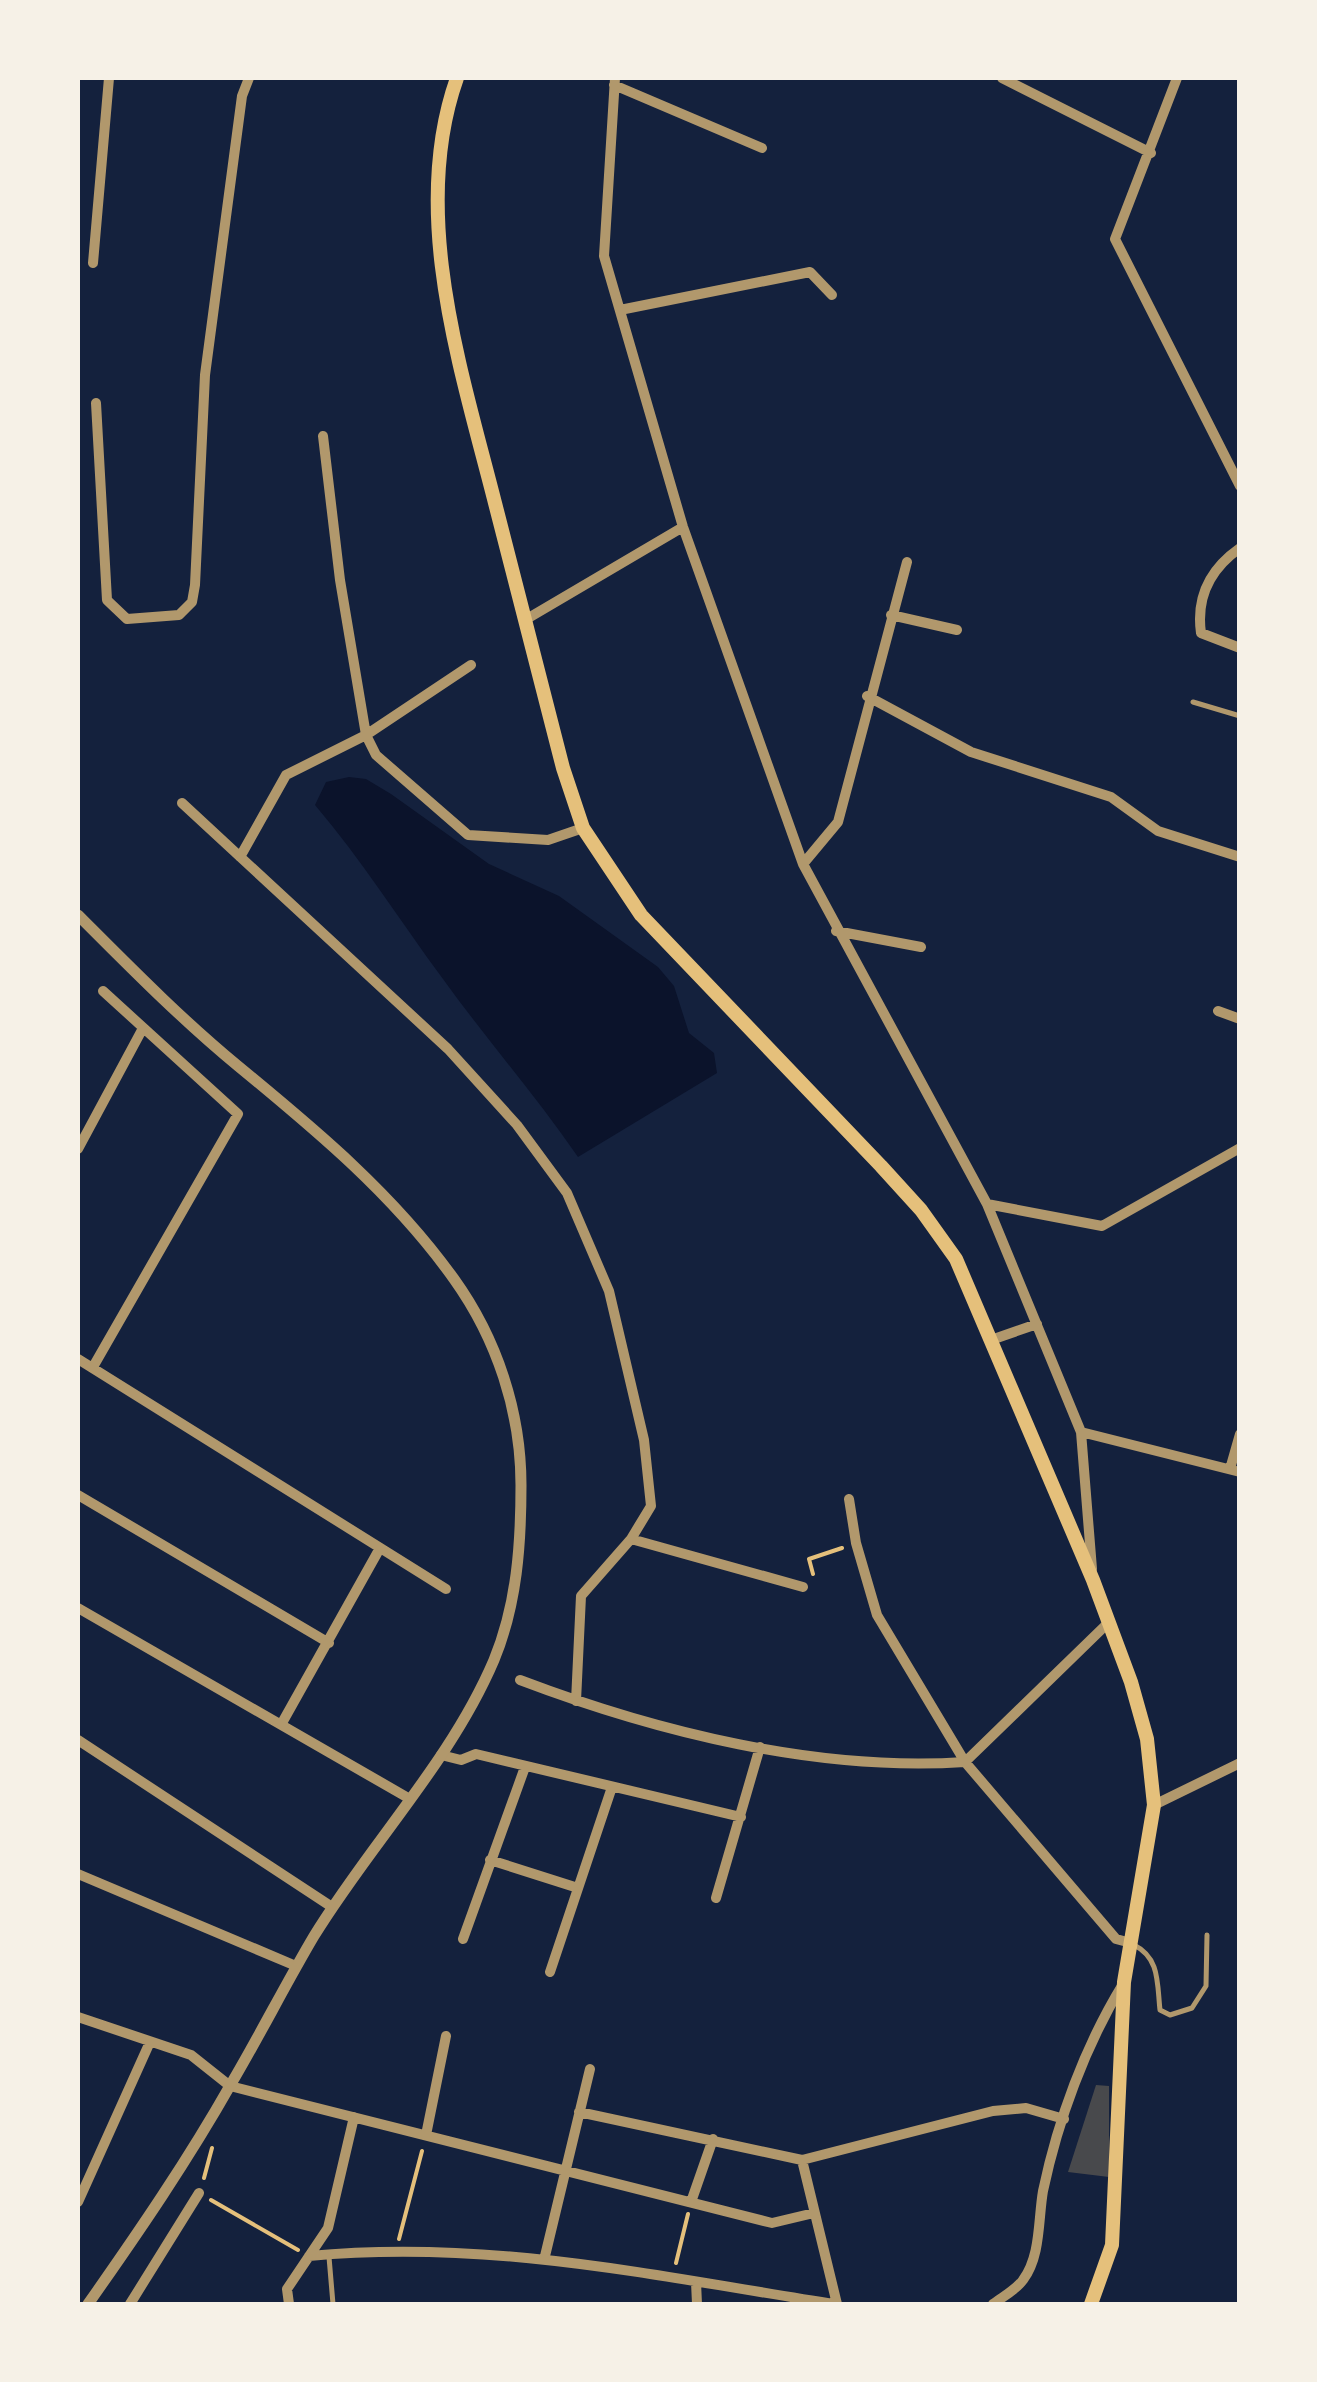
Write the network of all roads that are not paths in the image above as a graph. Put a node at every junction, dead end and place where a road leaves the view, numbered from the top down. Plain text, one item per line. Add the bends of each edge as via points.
1 (109, 78) edge
2 (249, 78) edge
3 (457, 78) edge
4 (1002, 78) edge
5 (1178, 78) edge
6 (614, 82) edge
7 (762, 148) dead end
8 (1150, 153) junction
9 (93, 263) dead end
10 (832, 295) dead end
11 (620, 310) junction
12 (96, 403) dead end
13 (323, 436) dead end
14 (1240, 486) edge
15 (683, 527) junction
16 (1240, 548) edge
17 (907, 562) dead end
18 (891, 615) junction
19 (526, 620) junction
20 (957, 630) dead end
21 (1240, 648) edge
22 (471, 665) dead end
23 (868, 696) junction
24 (1193, 702) dead end
25 (1240, 716) edge
26 (366, 735) junction
27 (182, 803) dead end
28 (583, 828) junction
29 (240, 857) junction
30 (1240, 857) edge
31 (803, 864) junction
32 (78, 915) edge
33 (836, 931) junction
34 (921, 947) dead end
35 (103, 991) dead end
36 (1218, 1011) dead end
37 (1240, 1019) edge
38 (143, 1028) junction
39 (1240, 1148) edge
40 (78, 1149) edge
41 (987, 1204) junction
42 (1037, 1324) junction
43 (991, 1340) junction
44 (78, 1358) edge
45 (93, 1368) junction
46 (1081, 1432) junction
47 (1240, 1434) edge
48 (1234, 1471) edge
49 (78, 1495) edge
50 (850, 1499) dead end
51 (630, 1539) junction
52 (380, 1548) junction
53 (1093, 1580) junction
54 (803, 1588) road end
55 (446, 1589) dead end
56 (78, 1608) edge
57 (1108, 1623) junction
58 (328, 1643) junction
59 (520, 1680) dead end
60 (576, 1701) junction
61 (282, 1723) junction
62 (78, 1740) edge
63 (760, 1747) junction
64 (441, 1755) junction
65 (965, 1762) junction
66 (1240, 1763) edge
67 (525, 1767) junction
68 (612, 1787) junction
69 (410, 1799) junction
70 (1154, 1805) junction
71 (742, 1817) junction
72 (490, 1860) junction
73 (78, 1874) edge
74 (578, 1888) junction
75 (716, 1898) dead end
76 (332, 1907) junction
77 (1207, 1934) dead end
78 (463, 1939) dead end
79 (1131, 1943) junction
80 (296, 1966) junction
81 (550, 1972) dead end
82 (1124, 1982) junction
83 (78, 2016) edge
84 (446, 2036) dead end
85 (150, 2042) junction
86 (590, 2069) dead end
87 (230, 2086) junction
88 (579, 2112) junction
89 (354, 2116) junction
90 (1064, 2119) junction
91 (426, 2134) junction
92 (713, 2139) junction
93 (802, 2160) junction
94 (564, 2168) junction
95 (199, 2193) road end
96 (78, 2202) edge
97 (691, 2202) junction
98 (814, 2213) junction
99 (329, 2254) junction
100 (309, 2256) junction
101 (545, 2256) junction
102 (696, 2282) junction
103 (88, 2304) edge
104 (130, 2304) edge
105 (289, 2304) edge
106 (333, 2304) edge
107 (697, 2304) edge
108 (835, 2304) edge
109 (993, 2304) edge
110 (1091, 2304) edge

1 - 9 street
2 - 12 street via 205,375 195,585 192,602 179,615 127,619 107,600
3 - 19 main road via 440,162 444,266 464,380
4 - 8 street
5 - 8 street
6 - 7 street
6 - 11 street via 604,256
8 - 14 street via 1115,239
10 - 11 street via 810,272
11 - 15 street
13 - 26 street
15 - 19 street
15 - 31 street
16 - 21 street via 1220,562 1197,606 1201,633
17 - 18 street
18 - 20 street
18 - 23 street
19 - 28 main road
22 - 26 street
23 - 30 street via 971,752 1111,797 1158,831
23 - 31 street via 838,822
24 - 25 lane
26 - 28 street via 376,755 468,835 548,840
26 - 29 street via 286,776
27 - 29 street
28 - 43 main road via 641,915 922,1210 956,1260
29 - 51 street via 448,1049 517,1124 567,1193 610,1291 644,1440 651,1506
31 - 33 street
32 - 64 street via 159,997 358,1167 457,1283 497,1360 521,1452 516,1585 494,1660
33 - 34 street
33 - 41 street
35 - 38 street
36 - 37 street
38 - 40 street
38 - 45 street via 238,1114
39 - 41 street via 1102,1226
41 - 42 street
42 - 43 street
42 - 46 street
43 - 53 main road
44 - 45 street
45 - 52 street
46 - 48 street
46 - 53 street
47 - 48 street
49 - 58 street
50 - 65 street via 876,1615
51 - 54 street
51 - 60 street via 581,1596
52 - 55 street
52 - 58 street
53 - 57 main road
56 - 61 street
57 - 65 street
57 - 70 main road via 1147,1740
58 - 61 street
59 - 60 street
60 - 63 street
61 - 69 street
62 - 76 street
63 - 65 street via 855,1764
63 - 71 street
64 - 67 street via 461,1760 476,1754
64 - 69 street
65 - 79 street via 1116,1938
66 - 70 street
67 - 68 street
67 - 72 street
68 - 71 street
68 - 74 street
69 - 76 street
70 - 79 main road
71 - 75 street
72 - 74 street
72 - 78 street
73 - 80 street
74 - 81 street
76 - 80 street
77 - 79 lane via 1206,1986 1192,2008 1170,2015 1160,2010 1155,1963
79 - 82 main road
80 - 87 street
82 - 90 street via 1094,2031
82 - 110 main road via 1116,2214
83 - 85 street
84 - 91 street
85 - 87 street via 191,2056
85 - 96 street
86 - 88 street
87 - 89 street
87 - 103 street
88 - 92 street
88 - 94 street
89 - 91 street
89 - 100 street via 328,2228
90 - 93 street via 1026,2108 993,2111
90 - 109 street via 1035,2253 1022,2281
91 - 94 street
92 - 93 street
92 - 97 street
93 - 98 street
94 - 97 street
94 - 101 street
95 - 104 street
97 - 98 street via 772,2223
98 - 108 street
99 - 100 street
99 - 101 street via 397,2248
99 - 106 lane
100 - 105 street via 286,2289
101 - 102 street
102 - 107 street
102 - 108 street

